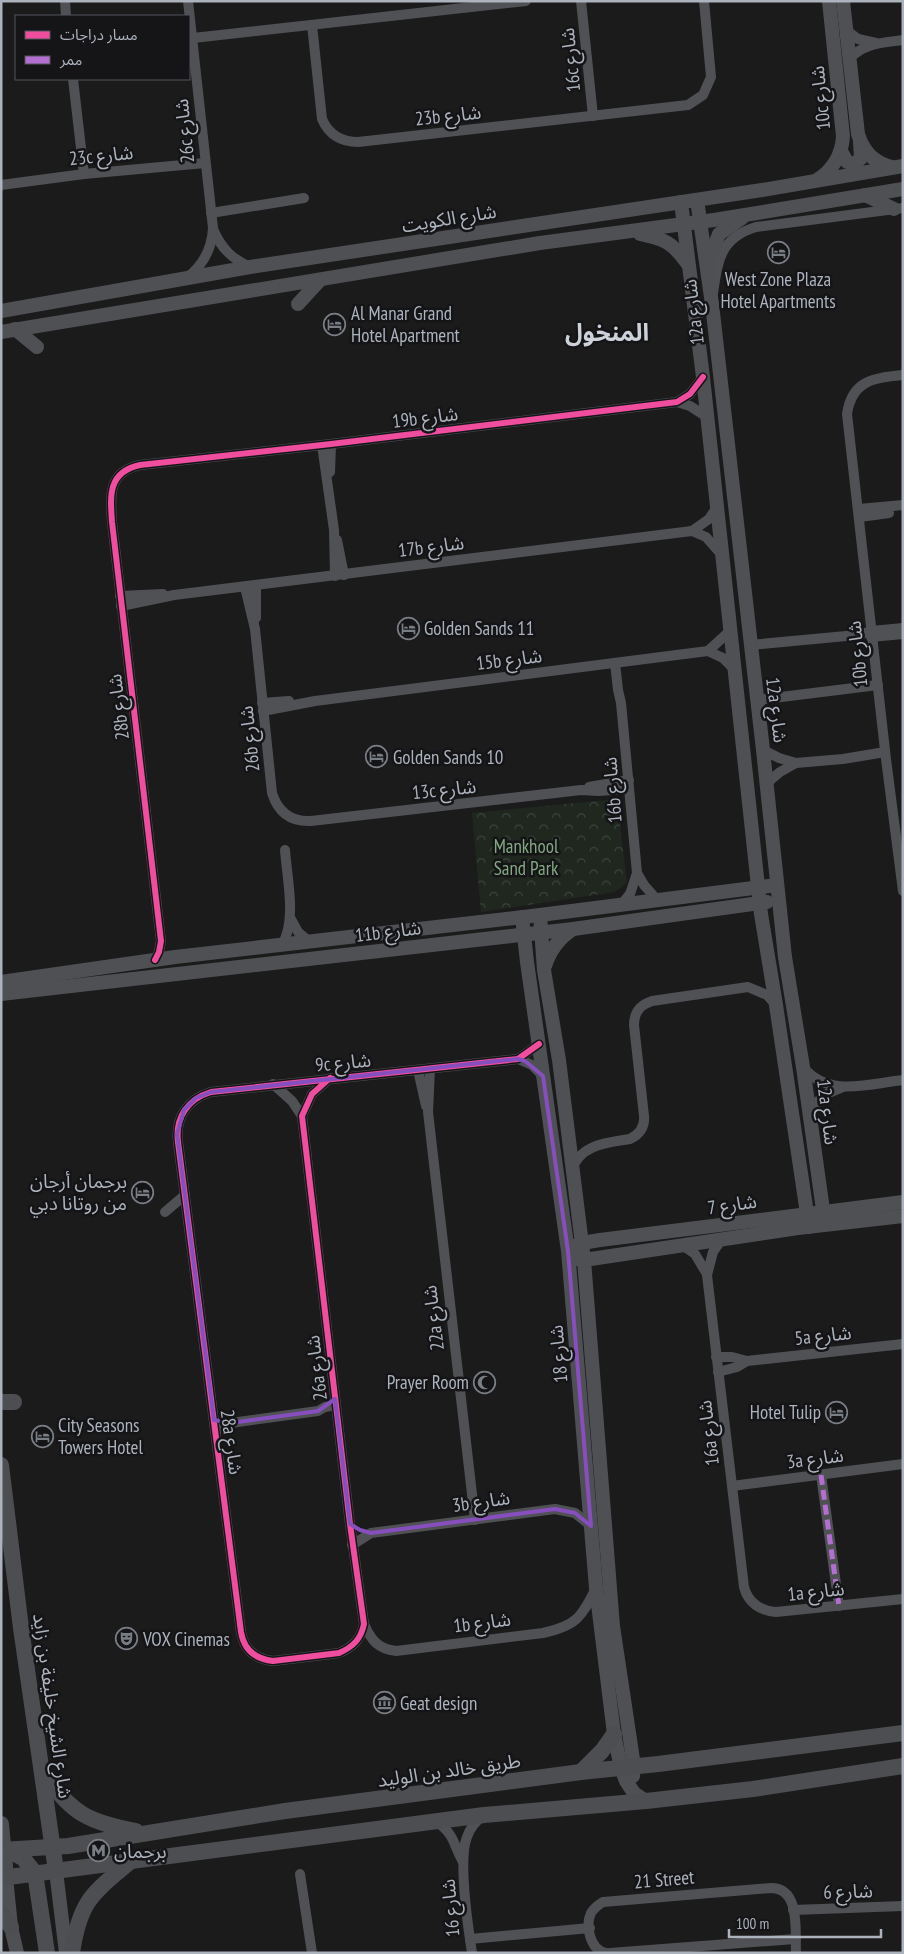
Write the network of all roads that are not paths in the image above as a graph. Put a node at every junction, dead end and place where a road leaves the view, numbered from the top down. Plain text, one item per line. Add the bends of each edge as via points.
1 (65, 1) edge
2 (188, 1) edge
3 (526, 1) edge
4 (581, 1) edge
5 (704, 1) edge
6 (829, 1) edge
7 (842, 1) edge
8 (66, 15) edge
9 (190, 15) edge
10 (190, 20) edge
11 (312, 24) junction
12 (846, 30) junction
13 (192, 38) junction
14 (903, 40) edge
15 (877, 43) junction
16 (849, 59) junction
17 (73, 80) edge
18 (593, 116) junction
19 (860, 142) junction
20 (841, 150) junction
21 (205, 163) junction
22 (899, 167) edge
23 (84, 174) junction
24 (815, 181) junction
25 (903, 181) edge
26 (1, 185) edge
27 (903, 189) edge
28 (882, 192) junction
29 (865, 195) junction
30 (304, 198) dead end
31 (681, 202) junction
32 (898, 208) edge
33 (699, 210) junction
34 (211, 213) junction
35 (748, 214) junction
36 (684, 224) junction
37 (213, 228) junction
38 (627, 231) junction
39 (689, 265) junction
40 (707, 266) junction
41 (250, 267) junction
42 (188, 277) junction
43 (320, 280) junction
44 (298, 304) dead end
45 (712, 304) junction
46 (1, 311) edge
47 (8, 330) edge
48 (37, 347) dead end
49 (903, 375) edge
50 (703, 377) junction
51 (677, 402) junction
52 (707, 417) junction
53 (326, 445) junction
54 (140, 466) joint
55 (903, 506) edge
56 (716, 507) junction
57 (903, 511) edge
58 (860, 512) junction
59 (692, 531) junction
60 (722, 554) junction
61 (340, 575) junction
62 (251, 586) junction
63 (120, 601) junction
64 (903, 628) edge
65 (731, 630) junction
66 (872, 634) junction
67 (903, 634) edge
68 (750, 645) junction
69 (708, 651) junction
70 (619, 662) junction
71 (736, 671) junction
72 (878, 685) junction
73 (757, 700) junction
74 (263, 707) junction
75 (763, 750) junction
76 (886, 756) junction
77 (796, 763) junction
78 (767, 784) junction
79 (629, 785) junction
80 (311, 821) joint
81 (285, 850) dead end
82 (756, 866) junction
83 (637, 873) junction
84 (777, 885) junction
85 (758, 887) junction
86 (736, 890) junction
87 (903, 891) edge
88 (658, 900) junction
89 (779, 900) junction
90 (760, 903) junction
91 (621, 905) junction
92 (730, 906) junction
93 (540, 915) junction
94 (522, 917) junction
95 (290, 918) junction
96 (573, 930) junction
97 (763, 930) junction
98 (541, 933) junction
99 (524, 934) junction
100 (499, 937) junction
101 (161, 941) junction
102 (310, 942) junction
103 (282, 946) junction
104 (175, 957) junction
105 (155, 960) junction
106 (526, 962) junction
107 (544, 970) junction
108 (1, 982) edge
109 (1, 994) edge
110 (776, 1005) junction
111 (539, 1044) junction
112 (518, 1058) junction
113 (803, 1066) junction
114 (430, 1069) junction
115 (418, 1070) junction
116 (543, 1076) junction
117 (330, 1078) junction
118 (903, 1080) edge
119 (273, 1084) junction
120 (844, 1086) junction
121 (809, 1111) junction
122 (428, 1112) junction
123 (302, 1116) junction
124 (178, 1142) joint
125 (572, 1170) junction
126 (802, 1187) junction
127 (819, 1187) junction
128 (185, 1195) junction
129 (903, 1202) edge
130 (848, 1209) junction
131 (165, 1212) dead end
132 (903, 1216) edge
133 (781, 1217) junction
134 (824, 1218) junction
135 (808, 1220) junction
136 (722, 1239) junction
137 (582, 1243) junction
138 (682, 1245) junction
139 (569, 1253) junction
140 (584, 1260) junction
141 (707, 1275) junction
142 (903, 1344) edge
143 (716, 1357) junction
144 (747, 1361) junction
145 (718, 1372) junction
146 (336, 1409) junction
147 (214, 1424) junction
148 (903, 1464) edge
149 (1, 1465) edge
150 (821, 1475) junction
151 (732, 1486) junction
152 (475, 1520) junction
153 (350, 1524) junction
154 (591, 1526) junction
155 (371, 1534) junction
156 (352, 1545) junction
157 (744, 1587) joint
158 (596, 1588) junction
159 (903, 1600) edge
160 (840, 1606) junction
161 (364, 1624) junction
162 (903, 1733) edge
163 (614, 1734) junction
164 (903, 1766) edge
165 (627, 1767) junction
166 (42, 1770) junction
167 (582, 1772) junction
168 (630, 1788) junction
169 (646, 1801) junction
170 (616, 1804) junction
171 (484, 1815) junction
172 (437, 1822) junction
173 (1, 1824) edge
174 (145, 1833) junction
175 (52, 1847) junction
176 (3, 1850) edge
177 (131, 1861) junction
178 (463, 1861) junction
179 (56, 1871) junction
180 (35, 1873) junction
181 (300, 1874) dead end
182 (4, 1877) edge
183 (903, 1906) edge
184 (793, 1910) junction
185 (1, 1913) edge
186 (12, 1927) junction
187 (590, 1928) junction
188 (470, 1939) junction
189 (795, 1939) junction
190 (16, 1953) edge
191 (46, 1953) edge
192 (66, 1953) edge
193 (72, 1953) edge
194 (312, 1953) edge
195 (472, 1953) edge
196 (606, 1953) edge
197 (610, 1953) edge
198 (796, 1953) edge

1 - 8 street
2 - 9 street, 26c شارع
3 - 11 street
4 - 18 street, 16c شارع
5 - 18 street, 23b شارع via 711,77 703,95 694,103 682,106
6 - 20 street, 10c شارع via 843,136
7 - 12 street, 10c شارع
10 - 13 street, 26c شارع
11 - 13 street
11 - 18 street, 23b شارع via 322,119 330,132 343,140 358,142
12 - 15 street via 858,38
12 - 16 street, 10c شارع
13 - 21 street, 26c شارع
14 - 15 street
15 - 16 street via 862,48
16 - 19 street, 10c شارع
17 - 23 street
19 - 20 street via 861,158 855,164 847,162
19 - 22 street via 878,162
20 - 24 street, 10c شارع via 833,167
21 - 23 street, 23c شارع
21 - 34 street, 26c شارع
22 - 24 street
23 - 26 street, 23c شارع
24 - 33 street via 762,190 742,200
25 - 28 street
27 - 28 street, شارع الكويت
28 - 29 street, شارع الكويت
29 - 32 street
29 - 35 street, شارع الكويت
30 - 34 street
31 - 33 street, شارع الكويت
31 - 36 street, 12a شارع
31 - 41 street, شارع الكويت
32 - 45 street via 745,230 735,236 722,253
33 - 35 street, شارع الكويت
33 - 36 street, شارع الكويت
33 - 40 street, 12a شارع
34 - 37 street, 26c شارع
35 - 40 street via 720,234
36 - 38 street, شارع الكويت
36 - 39 street, 12a شارع
37 - 41 street, 26c شارع via 227,252
37 - 42 street, 26c شارع via 204,260
38 - 39 street via 669,242
38 - 43 street, شارع الكويت
39 - 50 street, 12a شارع
40 - 45 street, 12a شارع
41 - 42 street, شارع الكويت
42 - 46 street, شارع الكويت
43 - 44 street
43 - 47 street, شارع الكويت
45 - 68 street, 12a شارع
47 - 48 street
49 - 58 street, 10b شارع via 865,383 851,399 848,414
50 - 51 street via 690,394
50 - 52 street, 12a شارع
51 - 52 street
51 - 53 street, 19b شارع
52 - 56 street, 12a شارع
53 - 54 street, 19b شارع
53 - 61 street
54 - 63 street, 28b شارع via 128,469 118,477 110,495
55 - 58 street
56 - 59 street via 704,524
56 - 60 street, 12a شارع
57 - 58 street
58 - 66 street, 10b شارع
59 - 60 street via 706,537
59 - 61 street, 17b شارع
60 - 65 street, 12a شارع
61 - 62 street, 17b شارع
62 - 63 street, 17b شارع via 174,595 153,594
62 - 74 street, 26b شارع
63 - 101 street, 28b شارع
64 - 66 street
65 - 69 street
65 - 71 street, 12a شارع
66 - 67 street
66 - 68 street
66 - 72 street, 10b شارع
68 - 73 street, 12a شارع
69 - 70 street, 15b شارع
69 - 71 street via 723,658
70 - 74 street, 15b شارع
70 - 79 street, 16b شارع
71 - 82 street, 12a شارع
72 - 73 street
72 - 76 street, 10b شارع
73 - 75 street, 12a شارع
74 - 80 street, 26b شارع via 274,802 293,819
75 - 77 street
75 - 78 street, 12a شارع
76 - 77 street
76 - 87 street, 10b شارع
77 - 78 street
78 - 84 street, 12a شارع
79 - 80 street, 13c شارع via 598,792 581,790
79 - 83 street, 16b شارع
81 - 95 street
82 - 85 street, 12a شارع
82 - 86 street
83 - 88 street, 16b شارع
83 - 91 street, 16b شارع via 630,894
84 - 85 street, 11b شارع
84 - 89 street, 12a شارع
85 - 86 street, 11b شارع
85 - 90 street, 12a شارع
86 - 88 street, 11b شارع
88 - 91 street, 11b شارع
89 - 90 street, 11b شارع
89 - 113 street, 12a شارع
90 - 92 street, 11b شارع
90 - 97 street, 12a شارع
91 - 93 street, 11b شارع
92 - 96 street, 11b شارع
92 - 97 street via 748,914
93 - 94 street, 11b شارع
93 - 98 street, شارع 18
94 - 99 street, شارع 18
94 - 102 street, 11b شارع
95 - 102 street via 298,932
95 - 103 street via 289,932
96 - 98 street, 11b شارع
96 - 107 street via 554,947
97 - 110 street, 12a شارع
98 - 99 street, 11b شارع
98 - 107 street, شارع 18
99 - 100 street, 11b شارع
99 - 106 street, شارع 18
100 - 106 street via 517,949
100 - 109 street, 11b شارع
101 - 104 street
101 - 105 street, 28b شارع
102 - 103 street, 11b شارع
103 - 104 street, 11b شارع
104 - 105 street, 11b شارع
105 - 108 street, 11b شارع
106 - 111 street, شارع 18
107 - 125 street, شارع 18
110 - 125 street via 761,991 741,987 652,1002 640,1007 634,1025 643,1128 630,1139 588,1149 577,1158
110 - 126 street, 12a شارع
111 - 112 street, 9c شارع
111 - 116 street, شارع 18
112 - 114 street, 9c شارع
112 - 116 street
113 - 120 street via 809,1074 826,1084
113 - 121 street, 12a شارع
114 - 115 street, 9c شارع
114 - 122 street, 22a شارع
115 - 117 street, 9c شارع
115 - 122 street, 22a شارع
116 - 139 street, شارع 18
117 - 119 street, 9c شارع
117 - 123 street via 312,1094
118 - 120 street
119 - 123 street via 292,1101
119 - 124 street, 9c شارع via 212,1092 196,1098 180,1118
120 - 121 street via 824,1095
121 - 127 street, 12a شارع
122 - 152 street, 22a شارع
123 - 146 street, 26a شارع
124 - 128 street, 28a شارع
125 - 137 street, شارع 18
126 - 133 street via 794,1206
126 - 135 street, 12a شارع
127 - 130 street
127 - 134 street, 12a شارع
128 - 131 street
128 - 147 street, 28a شارع
129 - 130 street, شارع 7
130 - 134 street, شارع 7
132 - 134 street, شارع 7
133 - 135 street, شارع 7
133 - 137 street, شارع 7
134 - 135 street, شارع 7
135 - 136 street, شارع 7
136 - 138 street, شارع 7
136 - 141 street, 16a شارع via 713,1252
137 - 139 street, شارع 7
137 - 140 street, شارع 18
138 - 140 street, شارع 7
138 - 141 street, 16a شارع via 700,1260
139 - 140 street, شارع 7
139 - 154 street, شارع 18
140 - 165 street, شارع 18
141 - 143 street, 16a شارع
142 - 144 street, 5a شارع
143 - 144 street, 5a شارع
143 - 145 street, 16a شارع
144 - 145 street, 5a شارع
145 - 151 street, 16a شارع
146 - 147 street via 326,1414 318,1411 231,1423 223,1420
146 - 153 street, 26a شارع
147 - 161 street, 28a شارع via 241,1632 246,1646 256,1657 273,1661 339,1653 354,1645
148 - 150 street, 3a شارع
149 - 166 main road, شارع الشيخ خليفة بن زايد
150 - 151 street, 3a شارع
150 - 160 street
151 - 157 street, 16a شارع
152 - 154 street, 3b شارع via 562,1509 580,1516
152 - 155 street, 3b شارع
153 - 155 street
153 - 156 street, 26a شارع
154 - 158 street, شارع 18
155 - 156 street, 3b شارع
156 - 161 street, 26a شارع
157 - 160 street, 1a شارع via 752,1602 770,1612
158 - 161 street, 1b شارع via 578,1619 560,1629 543,1633 396,1651 387,1650 373,1641
158 - 163 street, شارع 18
159 - 160 street, 1a شارع
162 - 165 main road, طريق خالد بن الوليد
163 - 165 street, شارع 18
163 - 167 main road
164 - 169 main road via 753,1790
165 - 167 main road, طريق خالد بن الوليد
165 - 168 street, شارع 18
166 - 174 main road via 62,1799 83,1815 108,1826
166 - 175 main road, شارع الشيخ خليفة بن زايد
167 - 174 main road, طريق خالد بن الوليد
168 - 169 street
168 - 170 street
169 - 170 main road
170 - 171 main road
171 - 172 main road
171 - 178 street, شارع 16 via 467,1836
172 - 177 main road
172 - 178 street, شارع 16 via 454,1839
173 - 176 main road
174 - 175 main road, طريق خالد بن الوليد
175 - 176 main road, طريق خالد بن الوليد
175 - 179 main road, شارع الشيخ خليفة بن زايد
176 - 180 main road via 23,1858
176 - 182 main road
177 - 179 main road
177 - 193 main road via 88,1900 78,1921
178 - 188 street, شارع 16
179 - 180 main road
179 - 192 street, شارع الشيخ خليفة بن زايد
180 - 182 main road
180 - 191 main road
181 - 194 street
182 - 186 street
183 - 184 street, شارع 6
184 - 187 street, 21 Street via 789,1895 772,1888 609,1901 593,1910
184 - 189 street
185 - 186 main road
186 - 190 street
187 - 188 street
187 - 196 street via 593,1945
188 - 195 street, شارع 16
189 - 197 street
189 - 198 street

